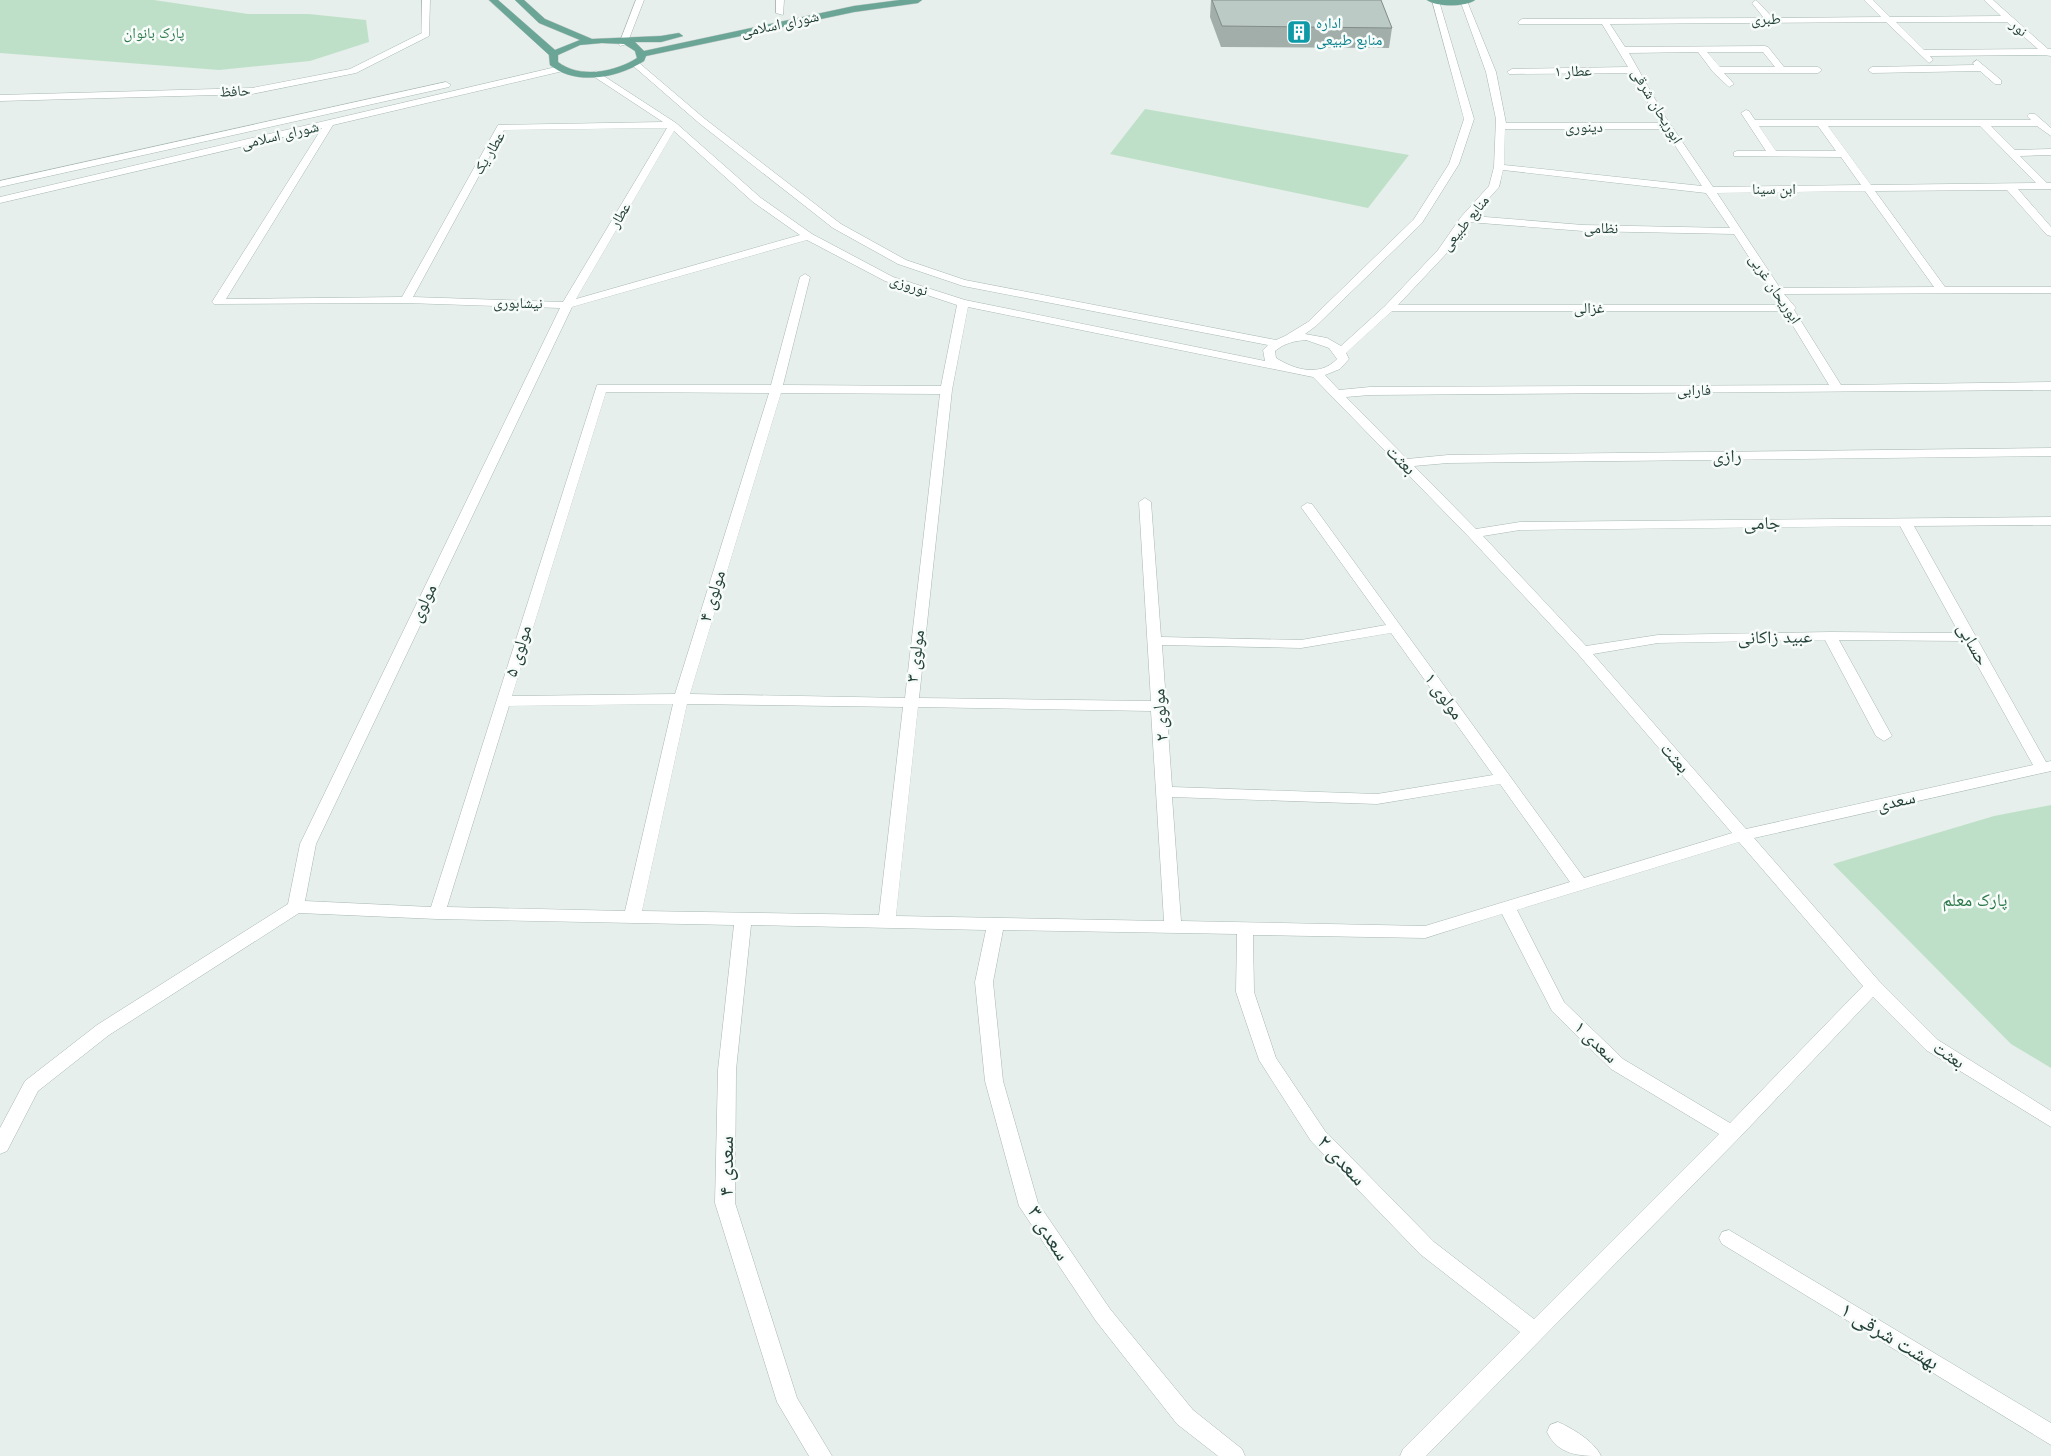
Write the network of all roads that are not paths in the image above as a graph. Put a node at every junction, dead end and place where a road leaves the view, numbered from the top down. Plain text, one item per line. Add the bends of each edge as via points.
1 (426, 0) edge
2 (492, 0) edge
3 (519, 0) edge
4 (640, 0) edge
5 (780, 0) edge
6 (854, 0) edge
7 (918, 0) edge
8 (1433, 0) edge
9 (1868, 0) edge
10 (1988, 0) edge
11 (1467, 1) edge
12 (1756, 3) dead end
13 (826, 5) dead end
14 (784, 12) joint
15 (770, 16) dead end
16 (1886, 18) junction
17 (1770, 19) junction
18 (2009, 19) junction
19 (1604, 20) junction
20 (1522, 22) dead end
21 (723, 27) dead end
22 (590, 41) junction
23 (624, 42) junction
24 (1625, 50) junction
25 (1701, 50) junction
26 (1922, 53) junction
27 (1966, 53) junction
28 (2049, 53) edge
29 (642, 54) junction
30 (556, 62) junction
31 (635, 64) junction
32 (1983, 68) junction
33 (1938, 69) junction
34 (1634, 70) junction
35 (1716, 70) junction
36 (1781, 70) junction
37 (1818, 70) dead end
38 (1872, 70) dead end
39 (1512, 72) dead end
40 (596, 74) junction
41 (1998, 82) dead end
42 (1729, 84) dead end
43 (0, 98) edge
44 (1746, 113) dead end
45 (2029, 113) dead end
46 (1753, 123) junction
47 (1821, 123) junction
48 (1982, 123) junction
49 (2039, 123) junction
50 (329, 124) junction
51 (673, 125) junction
52 (1501, 126) junction
53 (1667, 126) junction
54 (2051, 134) edge
55 (2051, 152) edge
56 (1772, 153) junction
57 (2014, 153) junction
58 (1737, 154) dead end
59 (1844, 154) junction
60 (1499, 167) junction
61 (0, 184) edge
62 (2048, 186) edge
63 (2010, 187) junction
64 (1869, 189) junction
65 (1711, 190) junction
66 (0, 200) edge
67 (1465, 219) junction
68 (1737, 231) junction
69 (2051, 233) edge
70 (808, 236) junction
71 (805, 277) dead end
72 (1942, 290) junction
73 (2051, 290) edge
74 (1775, 291) junction
75 (406, 300) junction
76 (962, 303) junction
77 (566, 304) junction
78 (1389, 308) junction
79 (1790, 308) junction
80 (1290, 338) junction
81 (1276, 342) junction
82 (1341, 352) junction
83 (1280, 367) junction
84 (1316, 373) junction
85 (2051, 386) edge
86 (776, 389) junction
87 (1837, 389) junction
88 (946, 390) junction
89 (1336, 394) junction
90 (2051, 452) edge
91 (1404, 463) junction
92 (1145, 502) dead end
93 (1307, 507) dead end
94 (1904, 521) junction
95 (2051, 521) edge
96 (1473, 533) junction
97 (1395, 628) junction
98 (1830, 636) junction
99 (1969, 637) junction
100 (1155, 641) junction
101 (1583, 651) junction
102 (681, 699) junction
103 (502, 702) junction
104 (910, 702) junction
105 (1160, 706) junction
106 (1884, 736) dead end
107 (2046, 767) edge
108 (1504, 778) junction
109 (1165, 792) junction
110 (1741, 836) junction
111 (1581, 885) junction
112 (296, 907) junction
113 (1507, 907) junction
114 (437, 913) junction
115 (632, 917) junction
116 (743, 919) junction
117 (887, 922) junction
118 (996, 924) junction
119 (1173, 927) junction
120 (1245, 928) junction
121 (1874, 986) junction
122 (2051, 1120) edge
123 (1732, 1133) junction
124 (0, 1146) edge
125 (1729, 1238) dead end
126 (1535, 1332) junction
127 (1558, 1432) dead end
128 (2051, 1435) edge
129 (821, 1456) edge
130 (1234, 1456) edge
131 (1411, 1456) edge
132 (1590, 1456) edge

1 - 43 street, حافظ via 426,34 353,71 252,91
2 - 30 main road
3 - 22 main road via 542,21
4 - 23 street
5 - 14 street
6 - 13 main road, شورای اسلامی
7 - 29 main road, شورای اسلامی via 854,9
8 - 11 main road
8 - 80 street via 1469,119 1454,164 1418,221 1312,324
9 - 16 street
10 - 18 street, نور
11 - 52 street, منابع طبیعی via 1490,72
12 - 17 street
14 - 15 main road, شورای اسلامی
16 - 17 street, طبری
16 - 18 street, طبری
16 - 26 street
17 - 19 street, طبری
18 - 28 street, نور
19 - 20 street, طبری
19 - 24 street, ابوریحان شرقی
21 - 23 main road, شورای اسلامی via 661,39
22 - 23 main road, شورای اسلامی
22 - 30 main road via 568,46
23 - 29 main road via 640,49
24 - 25 street
24 - 34 street, ابوریحان شرقی
25 - 35 street
25 - 36 street via 1765,49
26 - 27 street
26 - 33 street
27 - 28 street
27 - 32 street
29 - 31 main road
30 - 40 main road via 576,73
30 - 50 street, شورای اسلامی
30 - 61 street, شورای اسلامی
31 - 40 main road
31 - 81 street, نوروزی via 837,226 902,262 963,283
32 - 33 street
32 - 41 street
33 - 38 street
34 - 39 street, عطار ۱
34 - 53 street, ابوریحان شرقی
35 - 36 street
35 - 42 street
36 - 37 street
40 - 51 street, نوروزی
44 - 46 street
45 - 49 street
46 - 47 street
46 - 56 street
47 - 48 street
47 - 59 street
48 - 49 street
48 - 57 street
49 - 54 street
50 - 66 street, شورای اسلامی
50 - 75 street, نیشابوری via 218,302
51 - 70 street, نوروزی via 757,200
51 - 75 street, عطار یک via 502,127
51 - 77 street, عطار
52 - 53 street, دینوری
52 - 60 street, منابع طبیعی
53 - 65 street, ابوریحان شرقی
55 - 57 street
56 - 58 street
56 - 59 street
57 - 62 street
59 - 64 street
60 - 65 street, ابن سینا
60 - 67 street, منابع طبیعی via 1494,187
62 - 63 street, ابن سینا
63 - 64 street, ابن سینا
63 - 69 street
64 - 65 street, ابن سینا
64 - 72 street
65 - 68 street, ابوریحان غربی
67 - 68 street, نظامی via 1583,228
67 - 78 street, منابع طبیعی via 1442,252
68 - 74 street, ابوریحان غربی
70 - 76 street, نوروزی via 889,279
70 - 77 street, نیشابوری
71 - 86 street, مولوی ۴
72 - 73 street
72 - 74 street
74 - 79 street, ابوریحان غربی
75 - 77 street, نیشابوری
76 - 83 street, نوروزی
76 - 88 street, مولوی ۳
77 - 112 street, مولوی via 308,844
78 - 79 street, غزالی
78 - 82 street, منابع طبیعی
79 - 87 street, ابوریحان غربی
80 - 81 street
80 - 82 street via 1321,340
81 - 83 street via 1269,350 1270,359
82 - 84 street, منابع طبیعی via 1343,359 1338,366
83 - 84 street, نوروزی
84 - 89 street, بعثت
85 - 87 street, فارابی
86 - 88 street
86 - 102 street, مولوی ۴
86 - 103 street, مولوی ۵ via 601,388
87 - 89 street, فارابی via 1370,391
88 - 104 street, مولوی ۳
89 - 91 street, بعثت
90 - 91 street, رازی
91 - 96 street, بعثت
92 - 100 street, مولوی ۲
93 - 97 street, مولوی ۱
94 - 95 street, جامی
94 - 96 street, جامی via 1520,526
94 - 99 street, حسابی
96 - 101 street, بعثت
97 - 100 street via 1301,644
97 - 108 street, مولوی ۱
98 - 99 street, عبید زاکانی
98 - 101 street, عبید زاکانی via 1658,640
98 - 106 street
99 - 107 street, حسابی
100 - 105 street, مولوی ۲
101 - 110 street, بعثت
102 - 103 street
102 - 104 street
102 - 115 street, مولوی ۴
103 - 114 street, مولوی ۵
104 - 105 street
104 - 117 street, مولوی ۳
105 - 109 street, مولوی ۲
107 - 110 street, سعدی
108 - 109 street via 1377,799
108 - 111 street, مولوی ۱
109 - 119 street, مولوی ۲
110 - 111 street, سعدی
110 - 121 street, بعثت
111 - 113 street, سعدی
112 - 114 street, سعدی
112 - 124 street via 103,1030 31,1086
113 - 120 street, سعدی via 1425,932
113 - 123 street, سعدی ۱ via 1558,1006 1617,1064
114 - 115 street, سعدی
115 - 116 street, سعدی
116 - 117 street, سعدی
116 - 129 street, سعدی ۴ via 727,1070 725,1203 788,1402
117 - 118 street, سعدی
118 - 119 street, سعدی
118 - 130 street, سعدی ۳ via 984,982 994,1082 1029,1206 1103,1315 1185,1417
119 - 120 street, سعدی
120 - 126 street, سعدی ۲ via 1245,992 1268,1060 1318,1136 1427,1248
121 - 122 street, بعثت via 1932,1045
121 - 123 street
123 - 126 street
125 - 128 street, بهشت شرقی ۱
126 - 131 street
127 - 132 street

